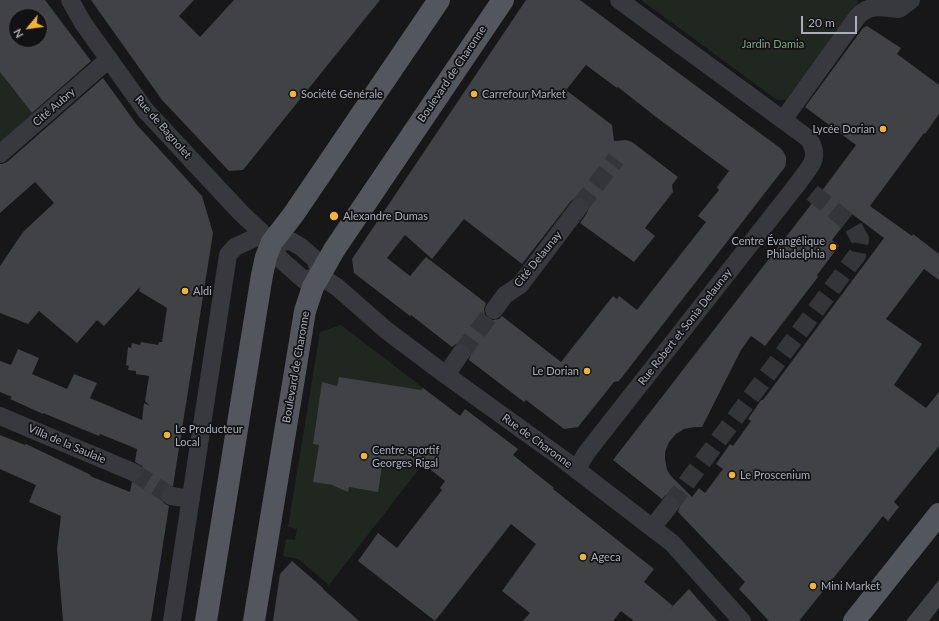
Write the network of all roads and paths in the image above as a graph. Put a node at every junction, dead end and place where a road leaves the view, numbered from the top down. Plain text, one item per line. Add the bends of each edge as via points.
1 (70, 0) edge
2 (439, 0) edge
3 (503, 0) edge
4 (620, 0) edge
5 (911, 0) edge
6 (109, 60) junction
7 (783, 120) junction
8 (0, 154) edge
9 (579, 207) tunnel mouth
10 (267, 238) junction
11 (320, 276) junction
12 (494, 310) tunnel mouth
13 (461, 354) tunnel mouth
14 (446, 375) junction
15 (0, 416) edge
16 (576, 470) junction
17 (134, 472) tunnel mouth
18 (171, 496) tunnel mouth
19 (191, 499) junction
20 (670, 505) tunnel mouth
21 (939, 514) edge
22 (652, 528) junction
23 (172, 621) edge
24 (206, 621) edge
25 (254, 621) edge
26 (742, 621) edge
27 (854, 621) edge

1 - 6 street, Rue de Bagnolet
2 - 10 main road via 293,215
3 - 11 main road, Boulevard de Charonne via 334,250
4 - 7 street, Rue Robert et Sonia Delaunay
5 - 7 street via 899,9 864,10
6 - 8 street, Cité Aubry
6 - 10 street, Rue de Bagnolet via 146,111
7 - 16 street, Rue Robert et Sonia Delaunay via 809,139 815,153 814,159 799,182 587,452
9 - 12 street, Cité Delaunay via 520,285 505,296
10 - 11 street via 291,241 301,247 316,260
10 - 19 street via 235,247 228,255
10 - 24 main road via 266,257
11 - 14 street, Rue de Charonne
11 - 25 main road, Boulevard de Charonne via 313,287 305,311
13 - 14 street
14 - 16 street, Rue de Charonne
15 - 17 street, Villa de la Saulaie
16 - 22 street, Rue de Charonne
18 - 19 street
19 - 23 street
20 - 22 street
21 - 27 main road
22 - 26 street, Rue de Charonne via 672,543

